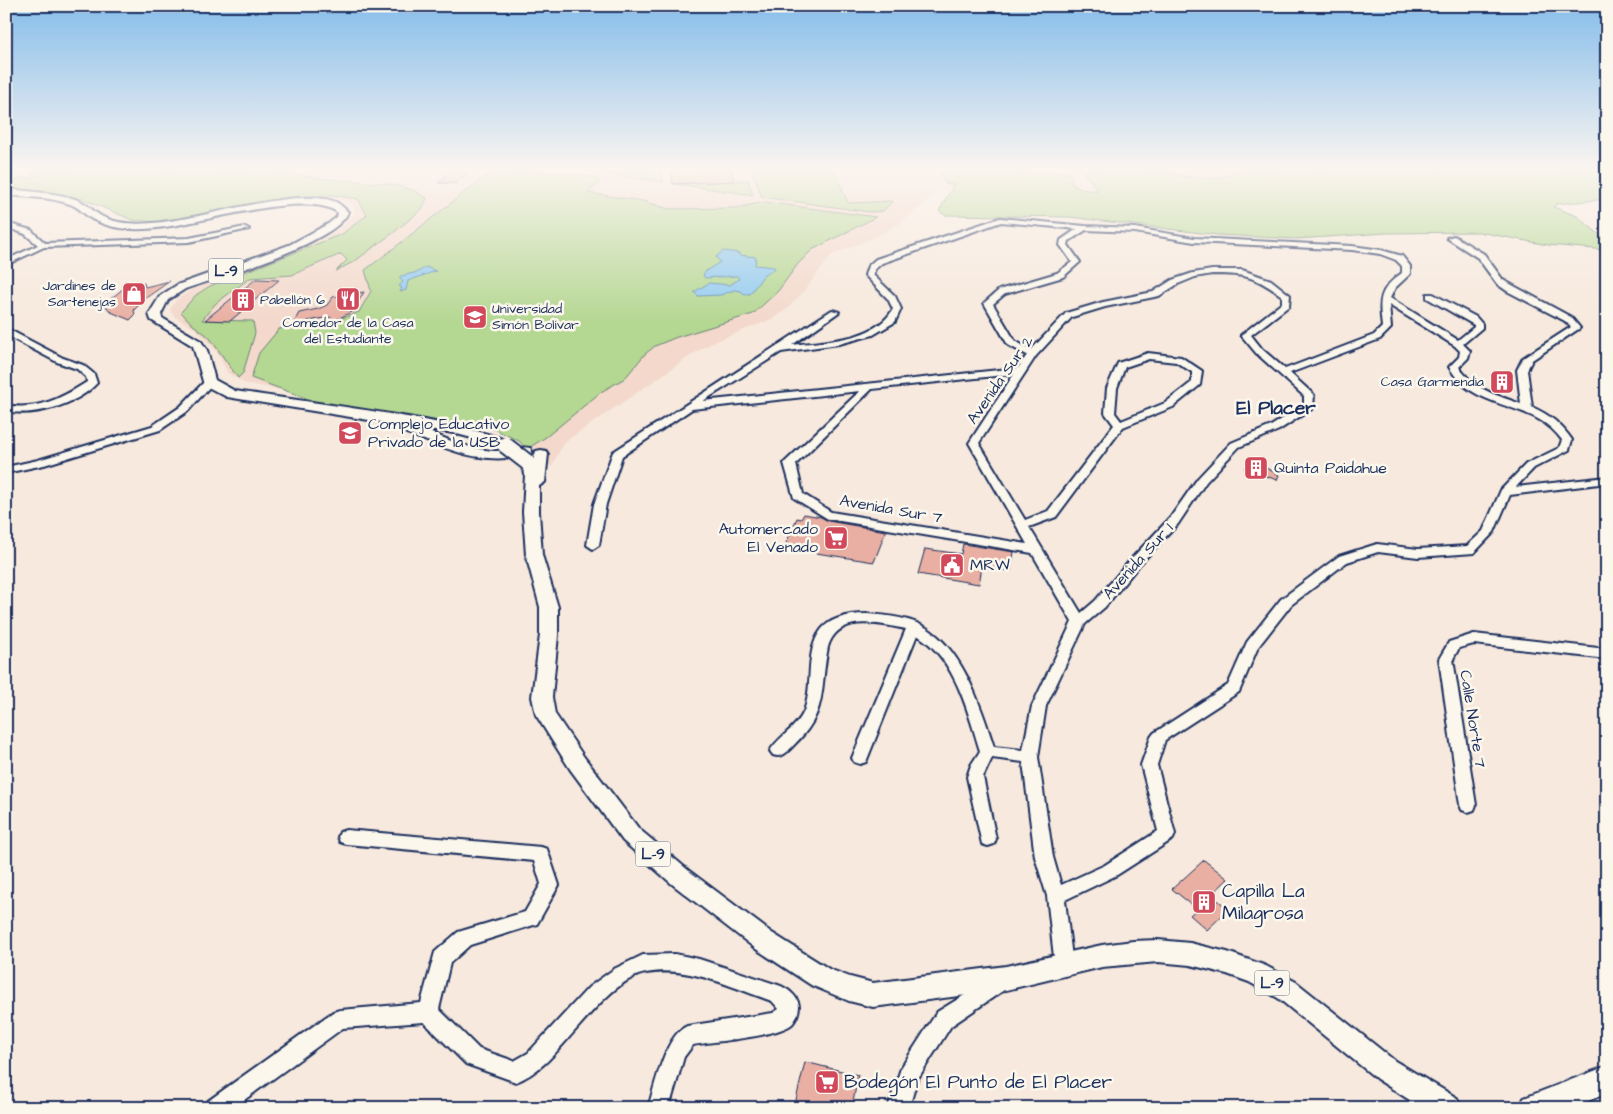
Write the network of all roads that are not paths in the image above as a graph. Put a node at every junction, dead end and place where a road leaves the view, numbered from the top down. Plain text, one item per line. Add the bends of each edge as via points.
1 (98, 219) edge
2 (196, 219) edge
3 (340, 219) edge
4 (6, 225) edge
5 (1085, 228) junction
6 (245, 229) dead end
7 (1451, 238) dead end
8 (42, 245) junction
9 (6, 263) edge
10 (1242, 272) joint
11 (1430, 296) dead end
12 (1384, 298) junction
13 (835, 312) dead end
14 (6, 331) edge
15 (1458, 344) junction
16 (780, 349) junction
17 (1032, 354) junction
18 (1022, 370) junction
19 (1284, 372) junction
20 (209, 382) junction
21 (870, 386) junction
22 (689, 406) junction
23 (6, 408) edge
24 (1527, 408) junction
25 (400, 422) junction
26 (1119, 425) junction
27 (525, 451) dead end
28 (541, 454) dead end
29 (6, 470) edge
30 (1607, 480) edge
31 (1505, 492) junction
32 (533, 496) junction
33 (1023, 525) junction
34 (594, 545) dead end
35 (1038, 550) junction
36 (1080, 622) junction
37 (914, 627) junction
38 (1607, 654) edge
39 (778, 751) dead end
40 (988, 752) junction
41 (1030, 757) junction
42 (860, 758) dead end
43 (1468, 805) dead end
44 (346, 837) dead end
45 (988, 839) dead end
46 (1056, 896) junction
47 (1064, 966) junction
48 (1006, 978) junction
49 (428, 1012) junction
50 (1607, 1079) edge
51 (215, 1108) edge
52 (658, 1108) edge
53 (898, 1108) edge
54 (1447, 1108) edge
55 (1534, 1108) edge

1 - 2 main road, L-9 via 126,225
3 - 20 main road, L-9 via 310,239 181,287 164,298 157,307 157,320 201,350
4 - 8 street via 28,232
5 - 12 street via 1135,230 1229,243 1381,252 1399,258 1406,266 1406,274 1394,281
5 - 16 street via 1000,220 879,261 869,275 892,298 897,309 892,320 880,328 839,342
5 - 17 street via 1064,240 1076,262 1060,275 1002,292 988,303 1011,343
6 - 8 street via 189,240
7 - 24 street via 1481,256 1500,282 1568,319 1576,328 1528,358 1522,370
8 - 9 street
10 - 17 street, Avenida Sur 2 via 1193,275 1156,294 1069,315
10 - 19 street, Avenida Sur 1 via 1268,282 1286,295 1286,304 1246,335
11 - 15 street via 1478,324 1478,328
12 - 15 street
12 - 19 street via 1387,328 1377,337
13 - 16 street
14 - 23 street via 80,367 91,376 92,383 55,404 38,408
15 - 24 street via 1464,351 1464,358 1454,367 1458,376 1493,398
16 - 22 street
17 - 18 street, Avenida Sur 2
18 - 21 street
18 - 33 street, Avenida Sur 2 via 974,443
19 - 36 street, Avenida Sur 1 via 1309,395 1308,406 1275,428 1235,445 1202,480 1174,521
20 - 25 main road, L-9 via 232,394
20 - 29 street via 184,409 156,428
21 - 22 street
21 - 35 street, Avenida Sur 7 via 790,463 798,496 828,515
22 - 34 street via 617,454 600,504
24 - 31 street via 1555,424 1567,440 1564,450 1530,466
25 - 27 main road via 404,428 476,453 498,456
25 - 32 main road, L-9, bridge via 454,429 505,445 527,462 532,474
26 - 26 street via 1169,405 1197,383 1197,371 1178,359 1148,356 1121,365 1112,388 1110,413
26 - 33 street via 1052,514
28 - 32 main road via 539,478
30 - 31 street
31 - 46 street via 1488,532 1470,550 1418,553 1377,548 1344,559 1286,602 1252,645 1234,688 1159,736 1149,765 1166,834 1111,870
32 - 48 main road, L-9 via 534,555 549,607 542,697 546,714 577,763 631,834 680,877 764,941 820,977 849,989 873,995
33 - 35 street, Avenida Sur 2
35 - 36 street, Avenida Sur 2
36 - 41 street, Avenida Sur 1 via 1039,706
37 - 39 street via 872,619 856,620 840,622 826,633 812,708 801,729
37 - 40 street via 931,638 951,660 971,698
37 - 42 street
38 - 43 street, Calle Norte 7 via 1474,639 1454,645 1446,659
40 - 41 street
40 - 45 street via 975,777
41 - 46 street, Avenida Sur 1 via 1044,857
44 - 49 street via 541,854 550,885 531,918 464,938 442,958
46 - 47 street, Avenida Sur 1
47 - 48 main road, L-9
47 - 54 main road, L-9 via 1102,956 1158,951 1190,954 1257,974 1287,990 1386,1070
48 - 53 street via 944,1019 908,1075
49 - 51 street via 340,1019
49 - 52 street via 474,1057 516,1072 535,1060 596,993 644,964 699,968 778,994 789,1005 786,1018 773,1023 687,1036 676,1052
50 - 55 main road

